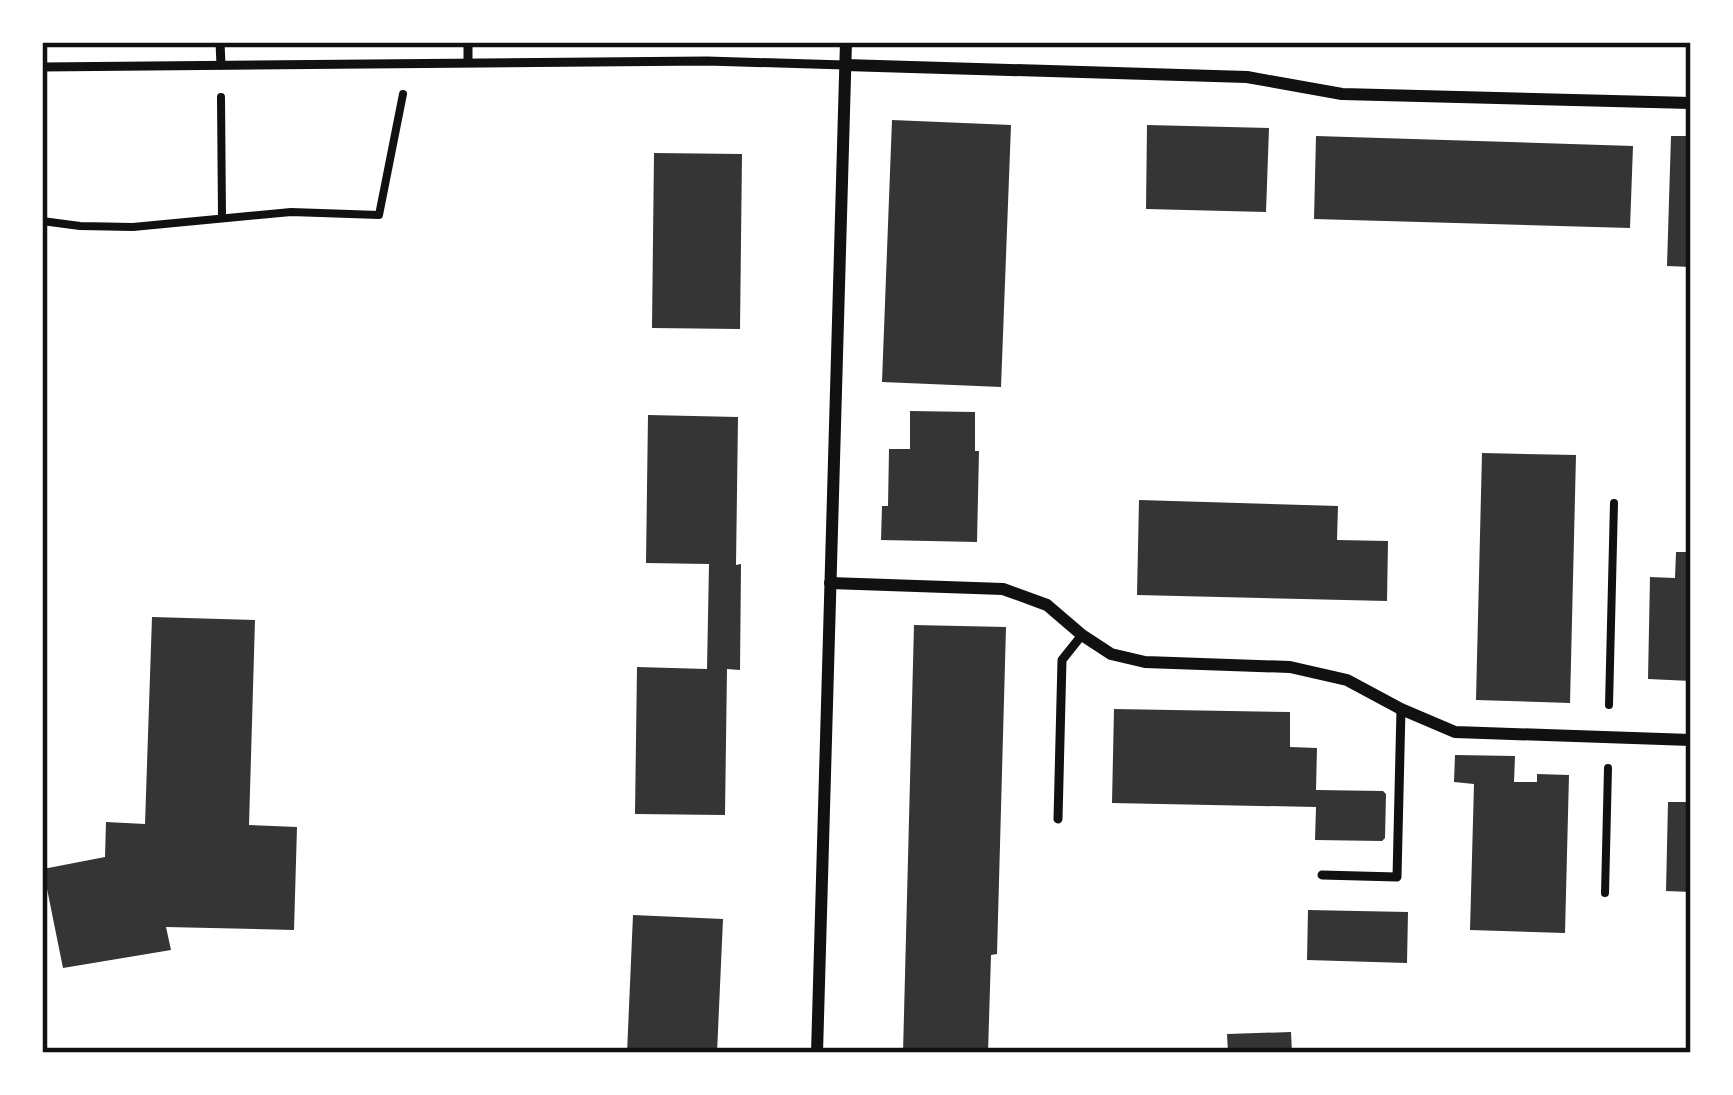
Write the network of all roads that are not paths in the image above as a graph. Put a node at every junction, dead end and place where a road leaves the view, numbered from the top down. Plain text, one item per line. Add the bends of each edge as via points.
1 (220, 42) edge
2 (468, 42) edge
3 (846, 42) edge
4 (468, 62) junction
5 (220, 65) junction
6 (845, 65) junction
7 (42, 67) edge
8 (1691, 103) edge
9 (830, 584) junction
10 (1082, 635) junction
11 (1401, 709) junction
12 (1691, 740) edge
13 (1058, 819) dead end
14 (1322, 875) dead end
15 (817, 1053) edge

1 - 5 lane
2 - 4 lane
3 - 6 street
4 - 5 lane
4 - 6 lane
5 - 7 lane
6 - 8 street via 1247,76 1342,94
6 - 9 street
9 - 10 street via 1003,589 1047,605
9 - 15 street
10 - 11 street via 1111,654 1145,662 1290,667 1347,680
10 - 13 lane via 1062,660
11 - 12 street via 1455,732
11 - 14 lane via 1397,877

